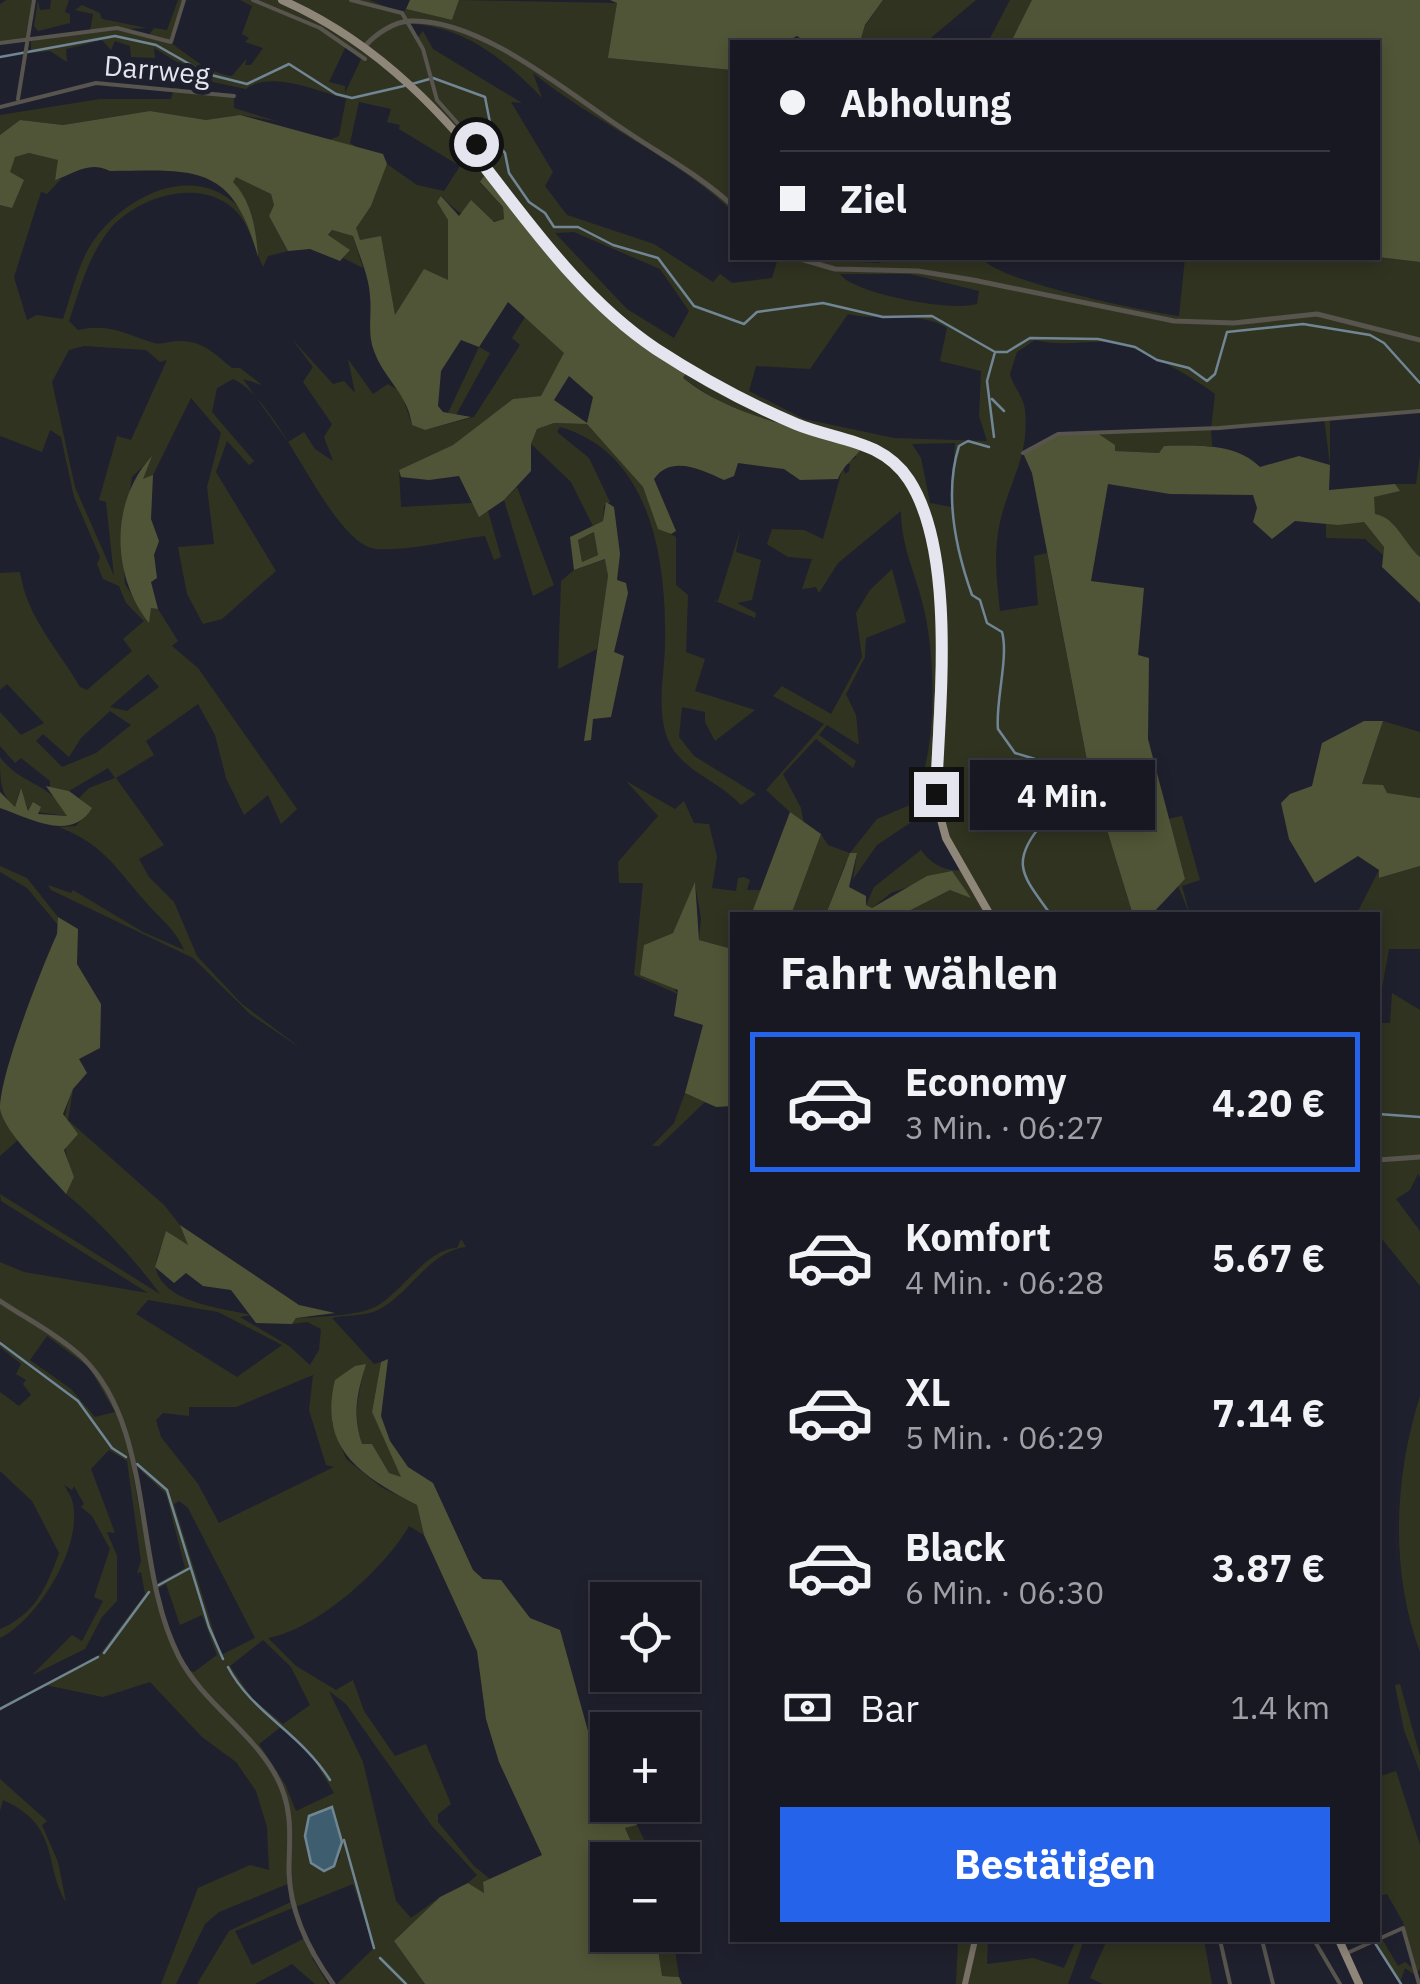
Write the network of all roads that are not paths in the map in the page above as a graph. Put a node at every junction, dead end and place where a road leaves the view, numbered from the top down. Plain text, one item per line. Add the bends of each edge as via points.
1 (34, 0) edge
2 (184, 0) edge
3 (253, 0) edge
4 (282, 0) edge
5 (352, 0) edge
6 (408, 21) junction
7 (0, 43) edge
8 (27, 44) junction
9 (365, 46) junction
10 (365, 59) dead end
11 (234, 96) dead end
12 (18, 102) junction
13 (0, 106) edge
14 (471, 149) junction
15 (730, 203) edge
16 (804, 260) edge
17 (1420, 340) edge
18 (1420, 411) edge
19 (1022, 452) dead end
20 (988, 912) edge
21 (1420, 1157) edge
22 (1380, 1160) edge
23 (0, 1301) edge
24 (1380, 1939) edge
25 (975, 1942) edge
26 (1220, 1942) edge
27 (1262, 1942) edge
28 (1315, 1942) edge
29 (1341, 1942) edge
30 (1374, 1942) edge
31 (1345, 1954) junction
32 (333, 1984) edge
33 (965, 1984) edge
34 (1230, 1984) edge
35 (1273, 1984) edge
36 (1340, 1984) edge
37 (1359, 1984) edge
38 (1419, 1984) edge

1 - 8 street
2 - 8 street via 171,42 117,28
3 - 10 street via 320,28
4 - 9 main road
5 - 6 street via 391,8
6 - 9 street
6 - 14 street via 437,100 476,144
6 - 15 street via 465,32 522,63 681,163
7 - 8 street
8 - 12 street
9 - 14 main road
11 - 12 street, Darrweg via 96,84
12 - 13 street, Darrweg
14 - 20 main road via 564,265 629,330 780,416 879,451 906,476 924,514 939,594 938,805 946,838
16 - 17 street via 835,269 973,280 1174,322 1317,314
18 - 19 street via 1058,434
21 - 22 street
23 - 32 street via 81,1356 114,1400 126,1432 160,1614 191,1677 280,1784 290,1821 293,1900
24 - 38 street via 1403,1928
25 - 33 main road
26 - 34 street
27 - 35 street
28 - 36 street
29 - 31 main road
30 - 31 street
31 - 37 main road

